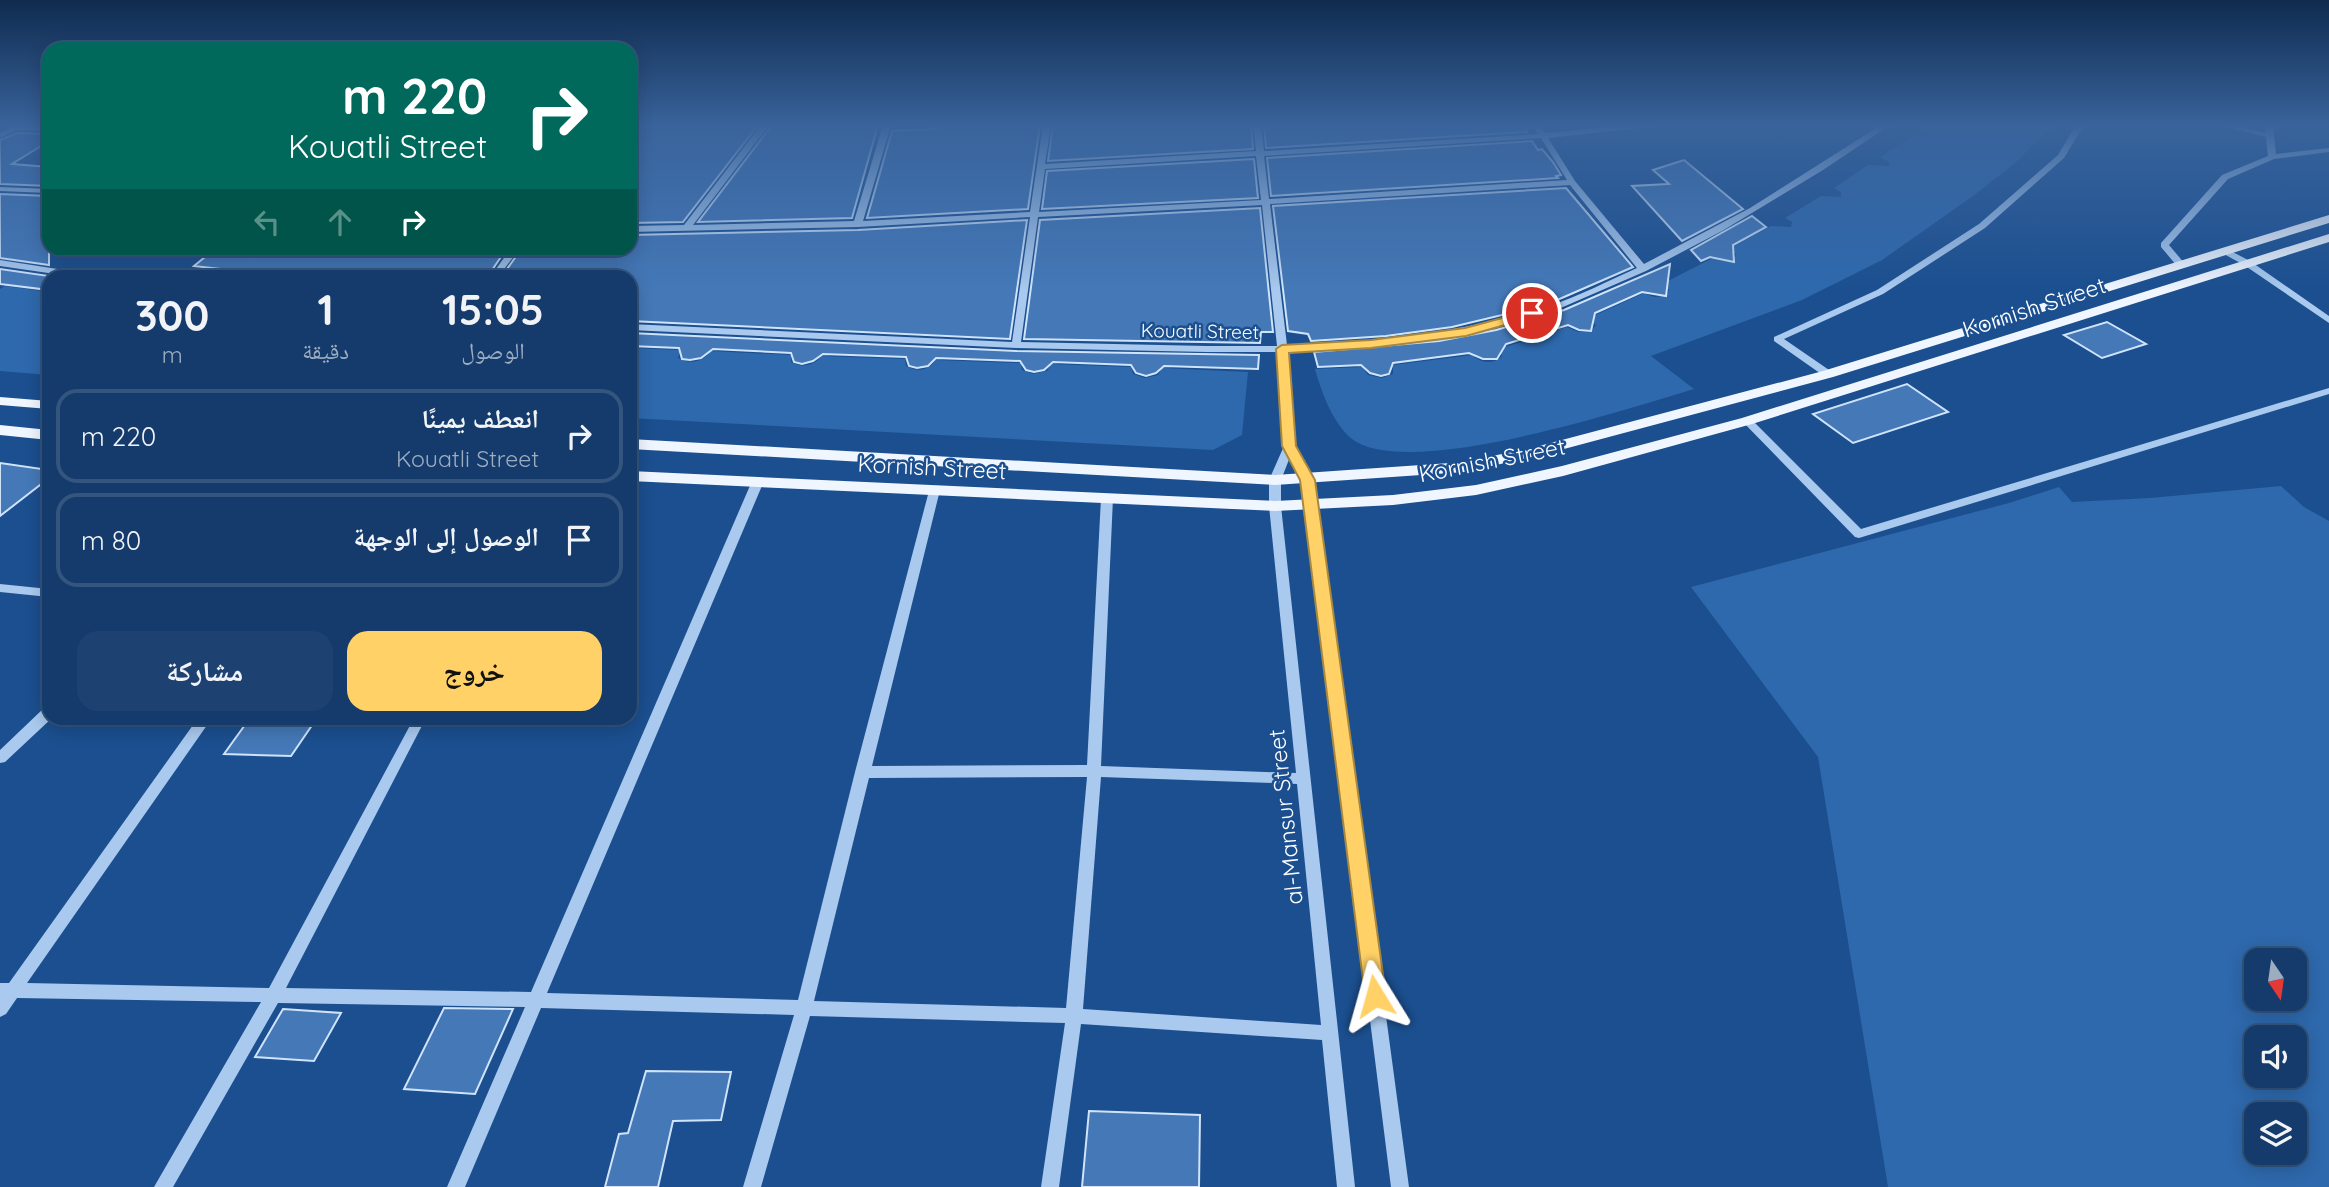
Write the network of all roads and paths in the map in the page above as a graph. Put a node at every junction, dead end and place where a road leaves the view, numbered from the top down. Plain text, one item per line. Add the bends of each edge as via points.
1 (723, 180) edge
2 (871, 180) edge
3 (1039, 180) edge
4 (1263, 180) edge
5 (1801, 180) edge
6 (2033, 180) edge
7 (2222, 180) edge
8 (1572, 182) joint
9 (0, 189) edge
10 (42, 191) edge
11 (1265, 202) junction
12 (1034, 215) junction
13 (2329, 219) edge
14 (858, 224) junction
15 (637, 229) edge
16 (687, 229) junction
17 (2329, 238) edge
18 (2225, 251) junction
19 (0, 263) edge
20 (2247, 263) junction
21 (2180, 264) junction
22 (1643, 269) junction
23 (45, 270) edge
24 (2329, 320) edge
25 (637, 327) edge
26 (1016, 345) junction
27 (1282, 349) junction
28 (1828, 374) junction
29 (2329, 391) edge
30 (0, 401) edge
31 (42, 404) edge
32 (1747, 421) junction
33 (0, 430) edge
34 (42, 434) edge
35 (637, 444) edge
36 (1289, 446) junction
37 (637, 475) edge
38 (1275, 480) junction
39 (1307, 480) junction
40 (758, 481) junction
41 (934, 490) junction
42 (1107, 498) junction
43 (1275, 506) junction
44 (1310, 506) junction
45 (0, 588) edge
46 (42, 592) edge
47 (42, 719) edge
48 (200, 725) edge
49 (416, 725) edge
50 (0, 758) edge
51 (1094, 771) junction
52 (863, 772) junction
53 (1304, 779) junction
54 (6, 990) edge
55 (274, 995) junction
56 (536, 1000) junction
57 (804, 1008) junction
58 (0, 1009) edge
59 (1074, 1016) junction
60 (1330, 1033) junction
61 (163, 1187) edge
62 (456, 1187) edge
63 (752, 1187) edge
64 (1050, 1187) edge
65 (1346, 1187) edge
66 (1401, 1187) edge

1 - 16 street
2 - 14 street
3 - 12 street
4 - 11 street, al-Mansur Street
5 - 22 street, Kouatli Street
6 - 28 street via 1982,226 1880,292 1777,339
7 - 21 street via 2164,245
8 - 11 street
8 - 22 street
9 - 10 street
11 - 12 street
11 - 27 street, al-Mansur Street
12 - 14 street
12 - 26 street
13 - 18 main road, Kornish Street
14 - 16 street
15 - 16 street
17 - 20 main road, Kornish Street
18 - 20 street
18 - 21 main road, Kornish Street
19 - 23 street
20 - 24 street
20 - 32 main road, Kornish Street
21 - 28 main road, Kornish Street
22 - 27 street, Kouatli Street via 1555,307 1466,332
25 - 26 street, Kouatli Street
26 - 27 street, Kouatli Street
27 - 36 street, al-Mansur Street
28 - 39 main road, Kornish Street via 1465,467
29 - 32 street via 1859,534
30 - 31 main road
32 - 44 main road, Kornish Street via 1476,490
33 - 34 main road
35 - 38 main road, Kornish Street
36 - 38 street, al-Mansur Street
36 - 39 street, al-Mansur Street
37 - 40 main road, Kornish Street
38 - 39 main road, Kornish Street
38 - 43 street, al-Mansur Street
39 - 44 street, al-Mansur Street
40 - 41 main road, Kornish Street
40 - 56 street
41 - 42 main road, Kornish Street
41 - 52 street
42 - 43 main road, Kornish Street
42 - 51 street
43 - 44 main road, Kornish Street
43 - 53 street, al-Mansur Street
44 - 66 street, al-Mansur Street
45 - 46 street
47 - 50 street
48 - 54 street
49 - 55 street
51 - 52 street
51 - 53 street
51 - 59 street
52 - 57 street
53 - 60 street, al-Mansur Street
54 - 55 street
54 - 58 street
55 - 56 street
55 - 61 street
56 - 57 street
56 - 62 street
57 - 59 street
57 - 63 street
59 - 60 street
59 - 64 street
60 - 65 street, al-Mansur Street

